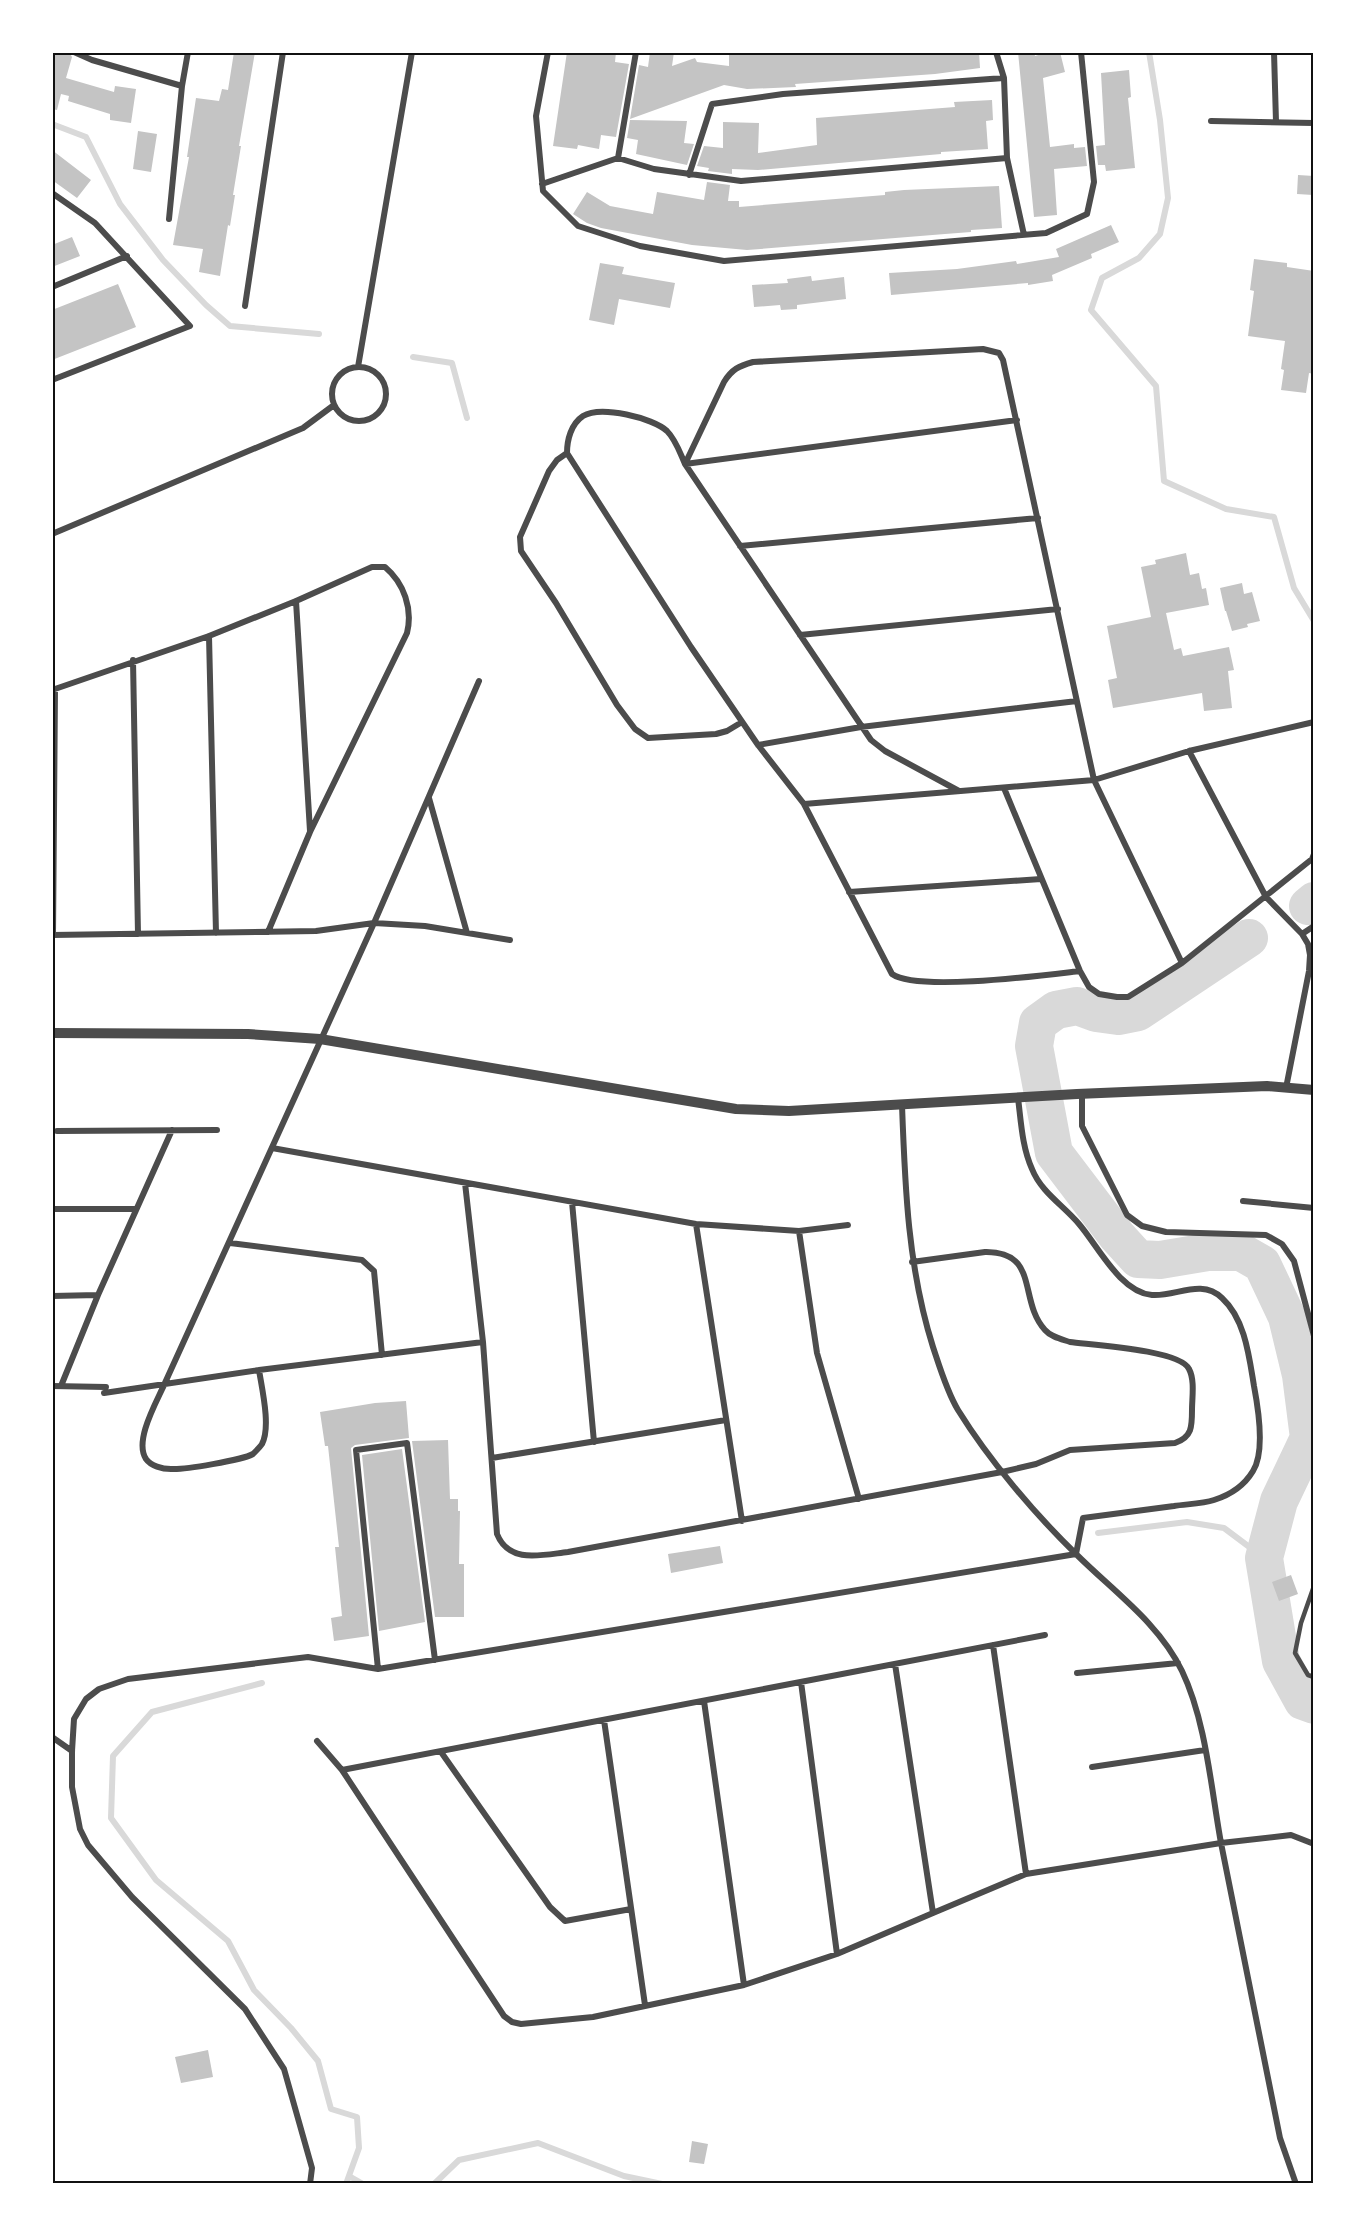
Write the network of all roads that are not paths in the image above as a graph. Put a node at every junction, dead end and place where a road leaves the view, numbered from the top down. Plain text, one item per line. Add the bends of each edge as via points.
1 (74, 52) edge
2 (188, 52) edge
3 (283, 52) edge
4 (412, 52) edge
5 (548, 52) edge
6 (636, 52) edge
7 (996, 52) edge
8 (1081, 52) edge
9 (1274, 52) edge
10 (1004, 78) junction
11 (182, 86) junction
12 (1211, 121) dead end
13 (1276, 122) junction
14 (1314, 123) edge
15 (618, 158) junction
16 (1006, 158) junction
17 (688, 175) junction
18 (542, 184) junction
19 (52, 192) edge
20 (169, 219) dead end
21 (1024, 235) junction
22 (127, 256) junction
23 (52, 287) edge
24 (245, 306) dead end
25 (357, 368) junction
26 (52, 380) edge
27 (334, 405) junction
28 (1017, 420) junction
29 (567, 453) junction
30 (685, 464) junction
31 (1038, 518) junction
32 (52, 534) edge
33 (740, 546) junction
34 (296, 601) junction
35 (1058, 609) junction
36 (209, 636) junction
37 (800, 636) junction
38 (133, 660) junction
39 (478, 681) dead end
40 (54, 689) edge
41 (1077, 701) junction
42 (742, 722) junction
43 (1314, 722) edge
44 (861, 727) junction
45 (758, 744) junction
46 (1189, 751) junction
47 (1094, 780) junction
48 (1004, 788) junction
49 (959, 791) junction
50 (428, 796) junction
51 (804, 804) junction
52 (310, 832) junction
53 (1314, 854) edge
54 (1041, 879) junction
55 (849, 892) junction
56 (1266, 897) junction
57 (374, 923) junction
58 (1314, 926) edge
59 (268, 932) junction
60 (216, 933) junction
61 (467, 933) junction
62 (138, 934) junction
63 (1302, 934) junction
64 (53, 935) edge
65 (510, 940) dead end
66 (1182, 963) junction
67 (1080, 970) junction
68 (52, 1033) edge
69 (320, 1039) junction
70 (1286, 1088) junction
71 (1314, 1090) edge
72 (1080, 1094) junction
73 (1022, 1098) junction
74 (902, 1105) junction
75 (172, 1130) junction
76 (217, 1130) dead end
77 (57, 1131) dead end
78 (272, 1148) junction
79 (465, 1183) junction
80 (1243, 1201) dead end
81 (572, 1202) junction
82 (52, 1209) edge
83 (136, 1209) junction
84 (1314, 1209) edge
85 (696, 1224) junction
86 (848, 1225) dead end
87 (799, 1231) junction
88 (230, 1243) junction
89 (912, 1262) junction
90 (98, 1295) junction
91 (52, 1296) edge
92 (1314, 1336) edge
93 (483, 1342) junction
94 (382, 1355) junction
95 (259, 1370) junction
96 (164, 1385) junction
97 (52, 1386) edge
98 (61, 1386) junction
99 (726, 1420) junction
100 (594, 1442) junction
101 (492, 1458) junction
102 (1002, 1472) junction
103 (859, 1499) junction
104 (742, 1521) junction
105 (1076, 1554) junction
106 (1314, 1586) edge
107 (1045, 1635) dead end
108 (993, 1645) junction
109 (435, 1660) junction
110 (1178, 1663) junction
111 (895, 1664) junction
112 (378, 1669) junction
113 (1077, 1673) dead end
114 (1314, 1677) edge
115 (801, 1682) junction
116 (704, 1701) junction
117 (604, 1720) junction
118 (52, 1737) edge
119 (317, 1741) dead end
120 (1205, 1750) junction
121 (72, 1751) junction
122 (441, 1752) junction
123 (1092, 1767) dead end
124 (342, 1770) junction
125 (1221, 1843) junction
126 (1314, 1844) edge
127 (1026, 1874) junction
128 (631, 1909) junction
129 (933, 1913) junction
130 (837, 1954) junction
131 (744, 1985) junction
132 (645, 2005) junction
133 (310, 2184) edge
134 (1296, 2184) edge

1 - 11 street
2 - 11 street
3 - 24 street
4 - 25 street
5 - 18 street via 536,116
6 - 15 street
7 - 10 street
8 - 21 street via 1094,182 1087,214 1046,233
9 - 13 street
10 - 16 street
10 - 17 street via 783,94 712,104
11 - 20 street
12 - 13 street
13 - 14 street
15 - 17 street
15 - 18 street
16 - 17 street via 741,181
16 - 21 street
18 - 21 street via 543,191 578,226 640,246 724,261
19 - 22 street via 95,223
22 - 23 street
22 - 26 street via 190,326
25 - 27 street via 349,369 336,380 332,388
25 - 27 street via 375,372 384,387 386,396 379,412 355,420
27 - 32 street via 303,428
28 - 30 street
28 - 30 street via 1003,360 993,350 753,362 731,371
28 - 31 street
29 - 30 street via 574,424 585,415 629,415 651,420 668,432
29 - 42 street
29 - 42 street via 549,471 520,537 521,551 617,705 635,729 648,738 716,734
30 - 33 street
31 - 33 street
31 - 35 street
33 - 37 street
34 - 36 street
34 - 52 street
34 - 52 street via 372,567 386,567 401,586 410,622
35 - 37 street
35 - 41 street
36 - 38 street
36 - 60 street
37 - 44 street
38 - 40 street
38 - 62 street
39 - 50 street
40 - 64 street
41 - 44 street
41 - 47 street
42 - 45 street
43 - 46 street
44 - 45 street
44 - 49 street via 885,751
45 - 51 street
46 - 47 street
46 - 56 street
47 - 48 street
47 - 66 street
48 - 49 street
48 - 54 street
49 - 51 street
50 - 57 street
50 - 61 street
51 - 55 street
52 - 59 street
53 - 56 street
54 - 55 street
54 - 67 street
55 - 67 street via 887,967 897,978 913,982 1004,980
56 - 63 street
56 - 66 street
57 - 59 street via 316,932
57 - 61 street
57 - 69 street
58 - 63 street
59 - 60 street
60 - 62 street
61 - 65 street
62 - 64 street
63 - 70 street via 1308,944 1309,971
66 - 67 street via 1128,997 1117,998 1089,987
68 - 69 street via 248,1034
69 - 74 street via 736,1109 789,1111
69 - 78 street
70 - 71 street
70 - 72 street
72 - 73 street
72 - 92 street via 1082,1126 1127,1215 1142,1226 1166,1232 1266,1235 1282,1244 1294,1261
73 - 74 street
73 - 105 street via 1023,1140 1032,1169 1109,1265 1136,1291 1153,1295 1200,1288 1220,1295 1234,1310 1245,1340 1258,1405 1260,1442 1254,1469 1238,1489 1213,1501 1083,1518
74 - 89 street
75 - 76 street
75 - 77 street
75 - 83 street
78 - 79 street
78 - 88 street
79 - 81 street
79 - 93 street
80 - 84 street
81 - 85 street
81 - 100 street
82 - 83 street
83 - 90 street
85 - 87 street
85 - 99 street
86 - 87 street
87 - 103 street via 817,1353
88 - 94 street via 362,1260 374,1271
88 - 96 street
89 - 102 street via 941,1372 957,1409
89 - 102 street via 985,1252 1009,1255 1017,1261 1045,1331 1070,1342 1173,1356 1189,1368 1192,1425 1184,1440 1166,1445 1070,1450
90 - 91 street
90 - 98 street
93 - 94 street
93 - 101 street
94 - 95 street
95 - 96 street
95 - 96 street via 265,1416 262,1444 239,1459 172,1470 147,1461 142,1450 144,1434
96 - 98 street via 105,1390
97 - 98 street
99 - 100 street
99 - 104 street
100 - 101 street
101 - 104 street via 497,1534 512,1553 526,1556 568,1552
102 - 103 street
102 - 105 street
103 - 104 street
105 - 109 street
105 - 110 street via 1156,1632
106 - 114 lane via 1300,1623 1295,1653 1308,1675
107 - 108 street
108 - 111 street
108 - 127 street
109 - 112 street
109 - 112 street via 407,1443 356,1450
110 - 113 street
110 - 120 street via 1197,1709
111 - 115 street
111 - 129 street
112 - 121 street via 308,1657 128,1679 99,1689 86,1699 74,1719
115 - 116 street
115 - 130 street
116 - 117 street
116 - 131 street
117 - 122 street
117 - 128 street
118 - 121 street
119 - 124 street
120 - 123 street
120 - 125 street
121 - 133 street via 75,1810 88,1845 132,1896 245,2009 284,2069 312,2168
122 - 124 street
122 - 128 street via 550,1908 565,1921
124 - 132 street via 504,2016 512,2022 535,2024
125 - 126 street via 1291,1835
125 - 127 street
125 - 134 street via 1280,2138
127 - 129 street
128 - 132 street
129 - 130 street
130 - 131 street
131 - 132 street

